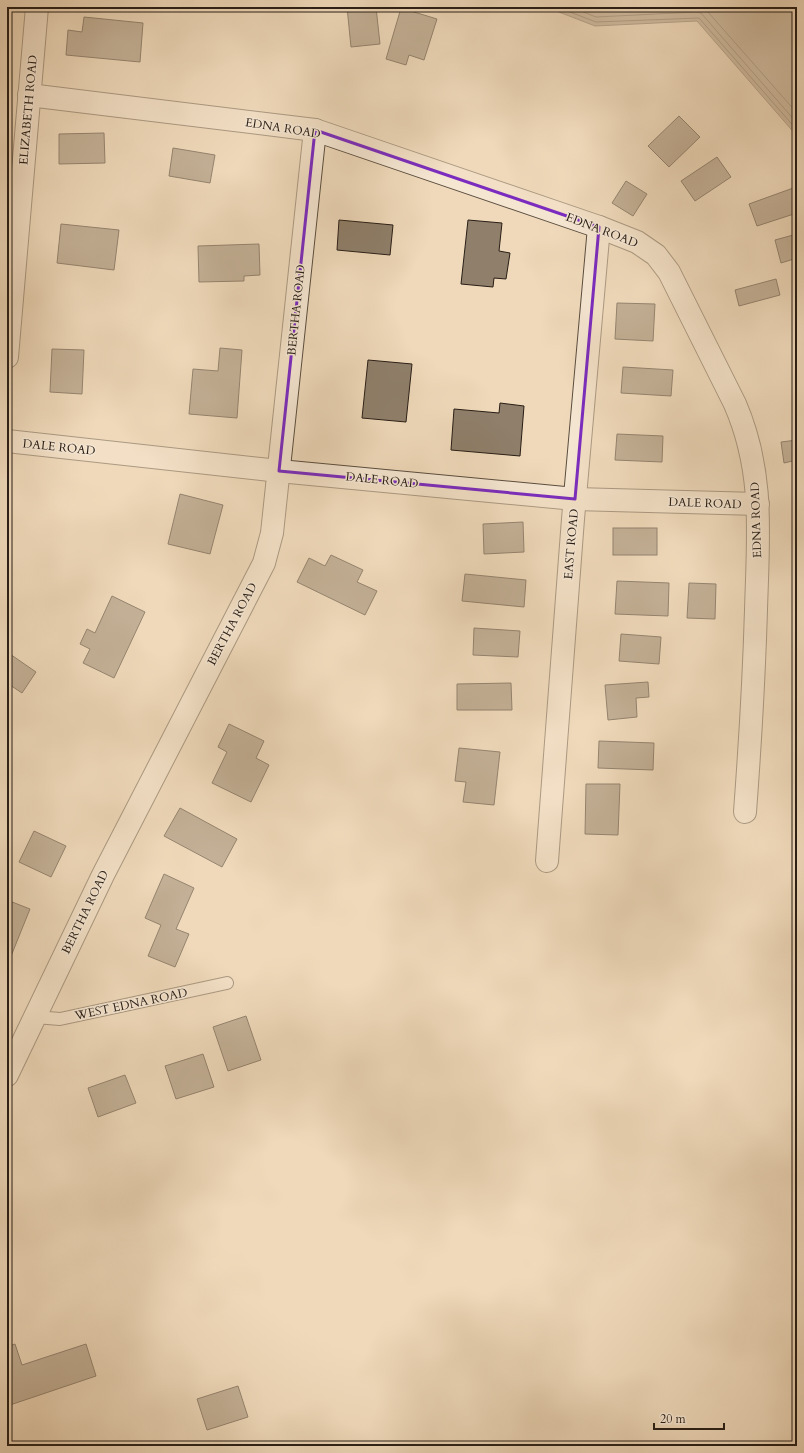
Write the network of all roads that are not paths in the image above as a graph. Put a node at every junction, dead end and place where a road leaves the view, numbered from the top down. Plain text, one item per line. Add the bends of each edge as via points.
1 (36, 7) edge
2 (29, 95) junction
3 (315, 130) junction
4 (599, 227) junction
5 (7, 357) edge
6 (7, 441) edge
7 (279, 471) junction
8 (575, 499) junction
9 (758, 504) junction
10 (746, 812) dead end
11 (547, 861) dead end
12 (227, 983) dead end
13 (35, 1017) junction
14 (7, 1075) edge

1 - 2 street, ELIZABETH ROAD
2 - 3 street, EDNA ROAD
2 - 5 street, ELIZABETH ROAD
3 - 4 street, EDNA ROAD
3 - 7 street, BERTHA ROAD
4 - 8 street, EAST ROAD
4 - 9 street, EDNA ROAD via 637,242 656,255 669,272 744,425 754,463
6 - 7 street, DALE ROAD
7 - 8 street, DALE ROAD
7 - 13 street, BERTHA ROAD via 272,533 264,563 103,875
8 - 9 street, DALE ROAD
8 - 11 street, EAST ROAD
9 - 10 street, EDNA ROAD via 754,672
12 - 13 lane, WEST EDNA ROAD via 60,1019
13 - 14 street, BERTHA ROAD

